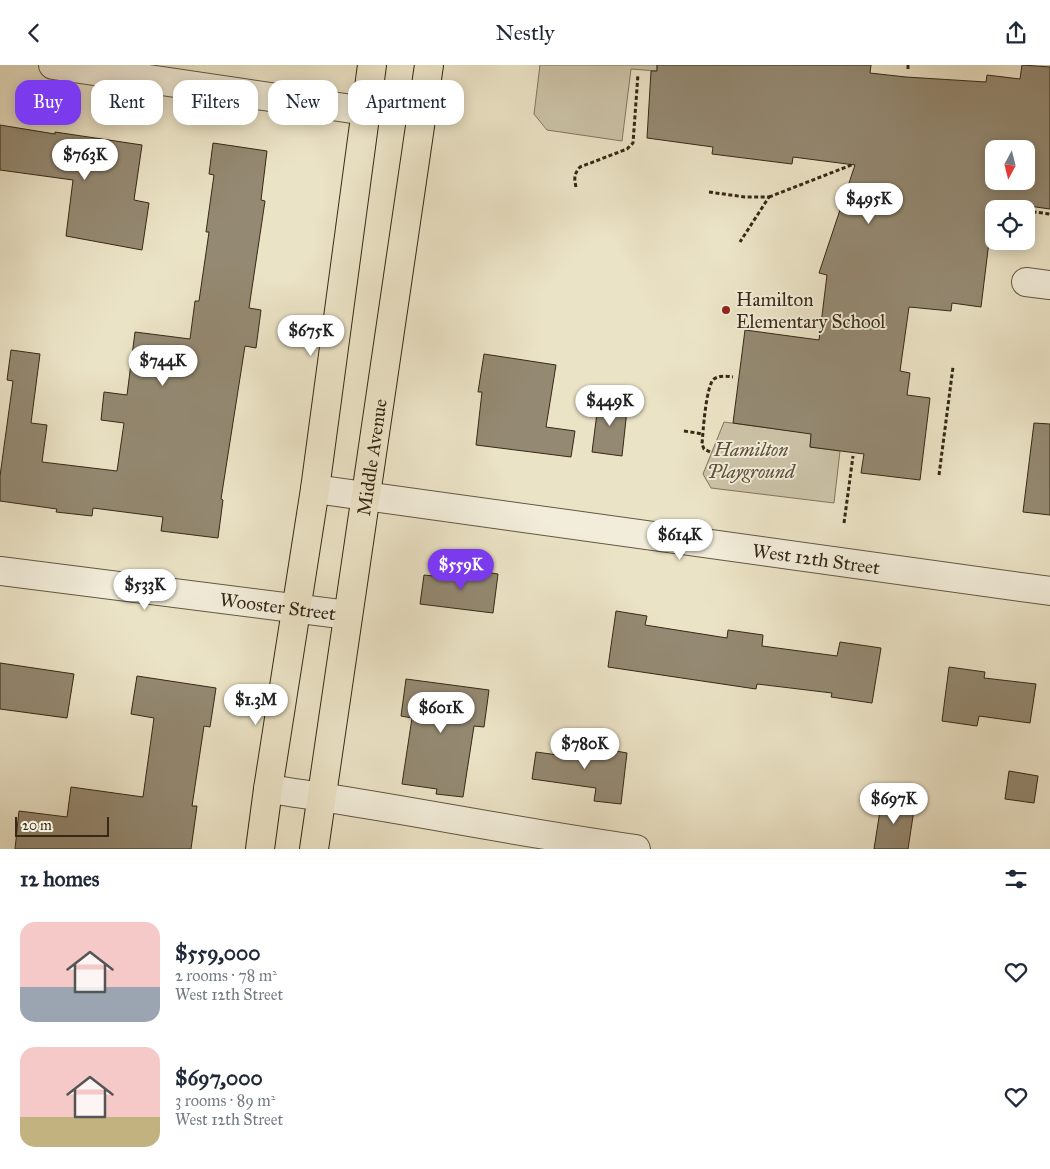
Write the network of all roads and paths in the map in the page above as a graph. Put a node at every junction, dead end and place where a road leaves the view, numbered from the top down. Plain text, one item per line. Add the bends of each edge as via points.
1 (53, 65) edge
2 (372, 65) edge
3 (429, 65) edge
4 (638, 74) dead end
5 (370, 80) edge
6 (348, 108) edge
7 (364, 125) edge
8 (854, 164) dead end
9 (576, 187) dead end
10 (709, 192) dead end
11 (769, 197) junction
12 (1035, 212) edge
13 (1050, 214) edge
14 (740, 242) dead end
15 (953, 367) dead end
16 (734, 377) dead end
17 (684, 431) dead end
18 (703, 433) junction
19 (710, 452) dead end
20 (852, 455) dead end
21 (939, 475) dead end
22 (315, 489) junction
23 (365, 496) junction
24 (844, 523) dead end
25 (0, 571) edge
26 (1050, 591) edge
27 (296, 609) junction
28 (348, 615) junction
29 (268, 789) junction
30 (322, 796) junction
31 (260, 849) edge
32 (314, 849) edge
33 (636, 849) edge

1 - 6 street
2 - 5 main road
3 - 23 main road, Middle Avenue
4 - 9 path via 633,143 627,149 580,167 574,180
7 - 22 main road
8 - 11 path
10 - 11 path
11 - 14 path
12 - 13 path
15 - 21 path
16 - 18 path via 714,379 709,388
17 - 18 path
18 - 19 path via 702,444
20 - 24 path
22 - 23 street, West 12th Street
22 - 27 main road
23 - 26 street, West 12th Street
23 - 28 main road, Middle Avenue
25 - 27 street, Wooster Street
27 - 28 street, Wooster Street
27 - 29 main road
28 - 30 main road, Middle Avenue
29 - 30 street
29 - 31 main road
30 - 32 main road, Middle Avenue
30 - 33 street

